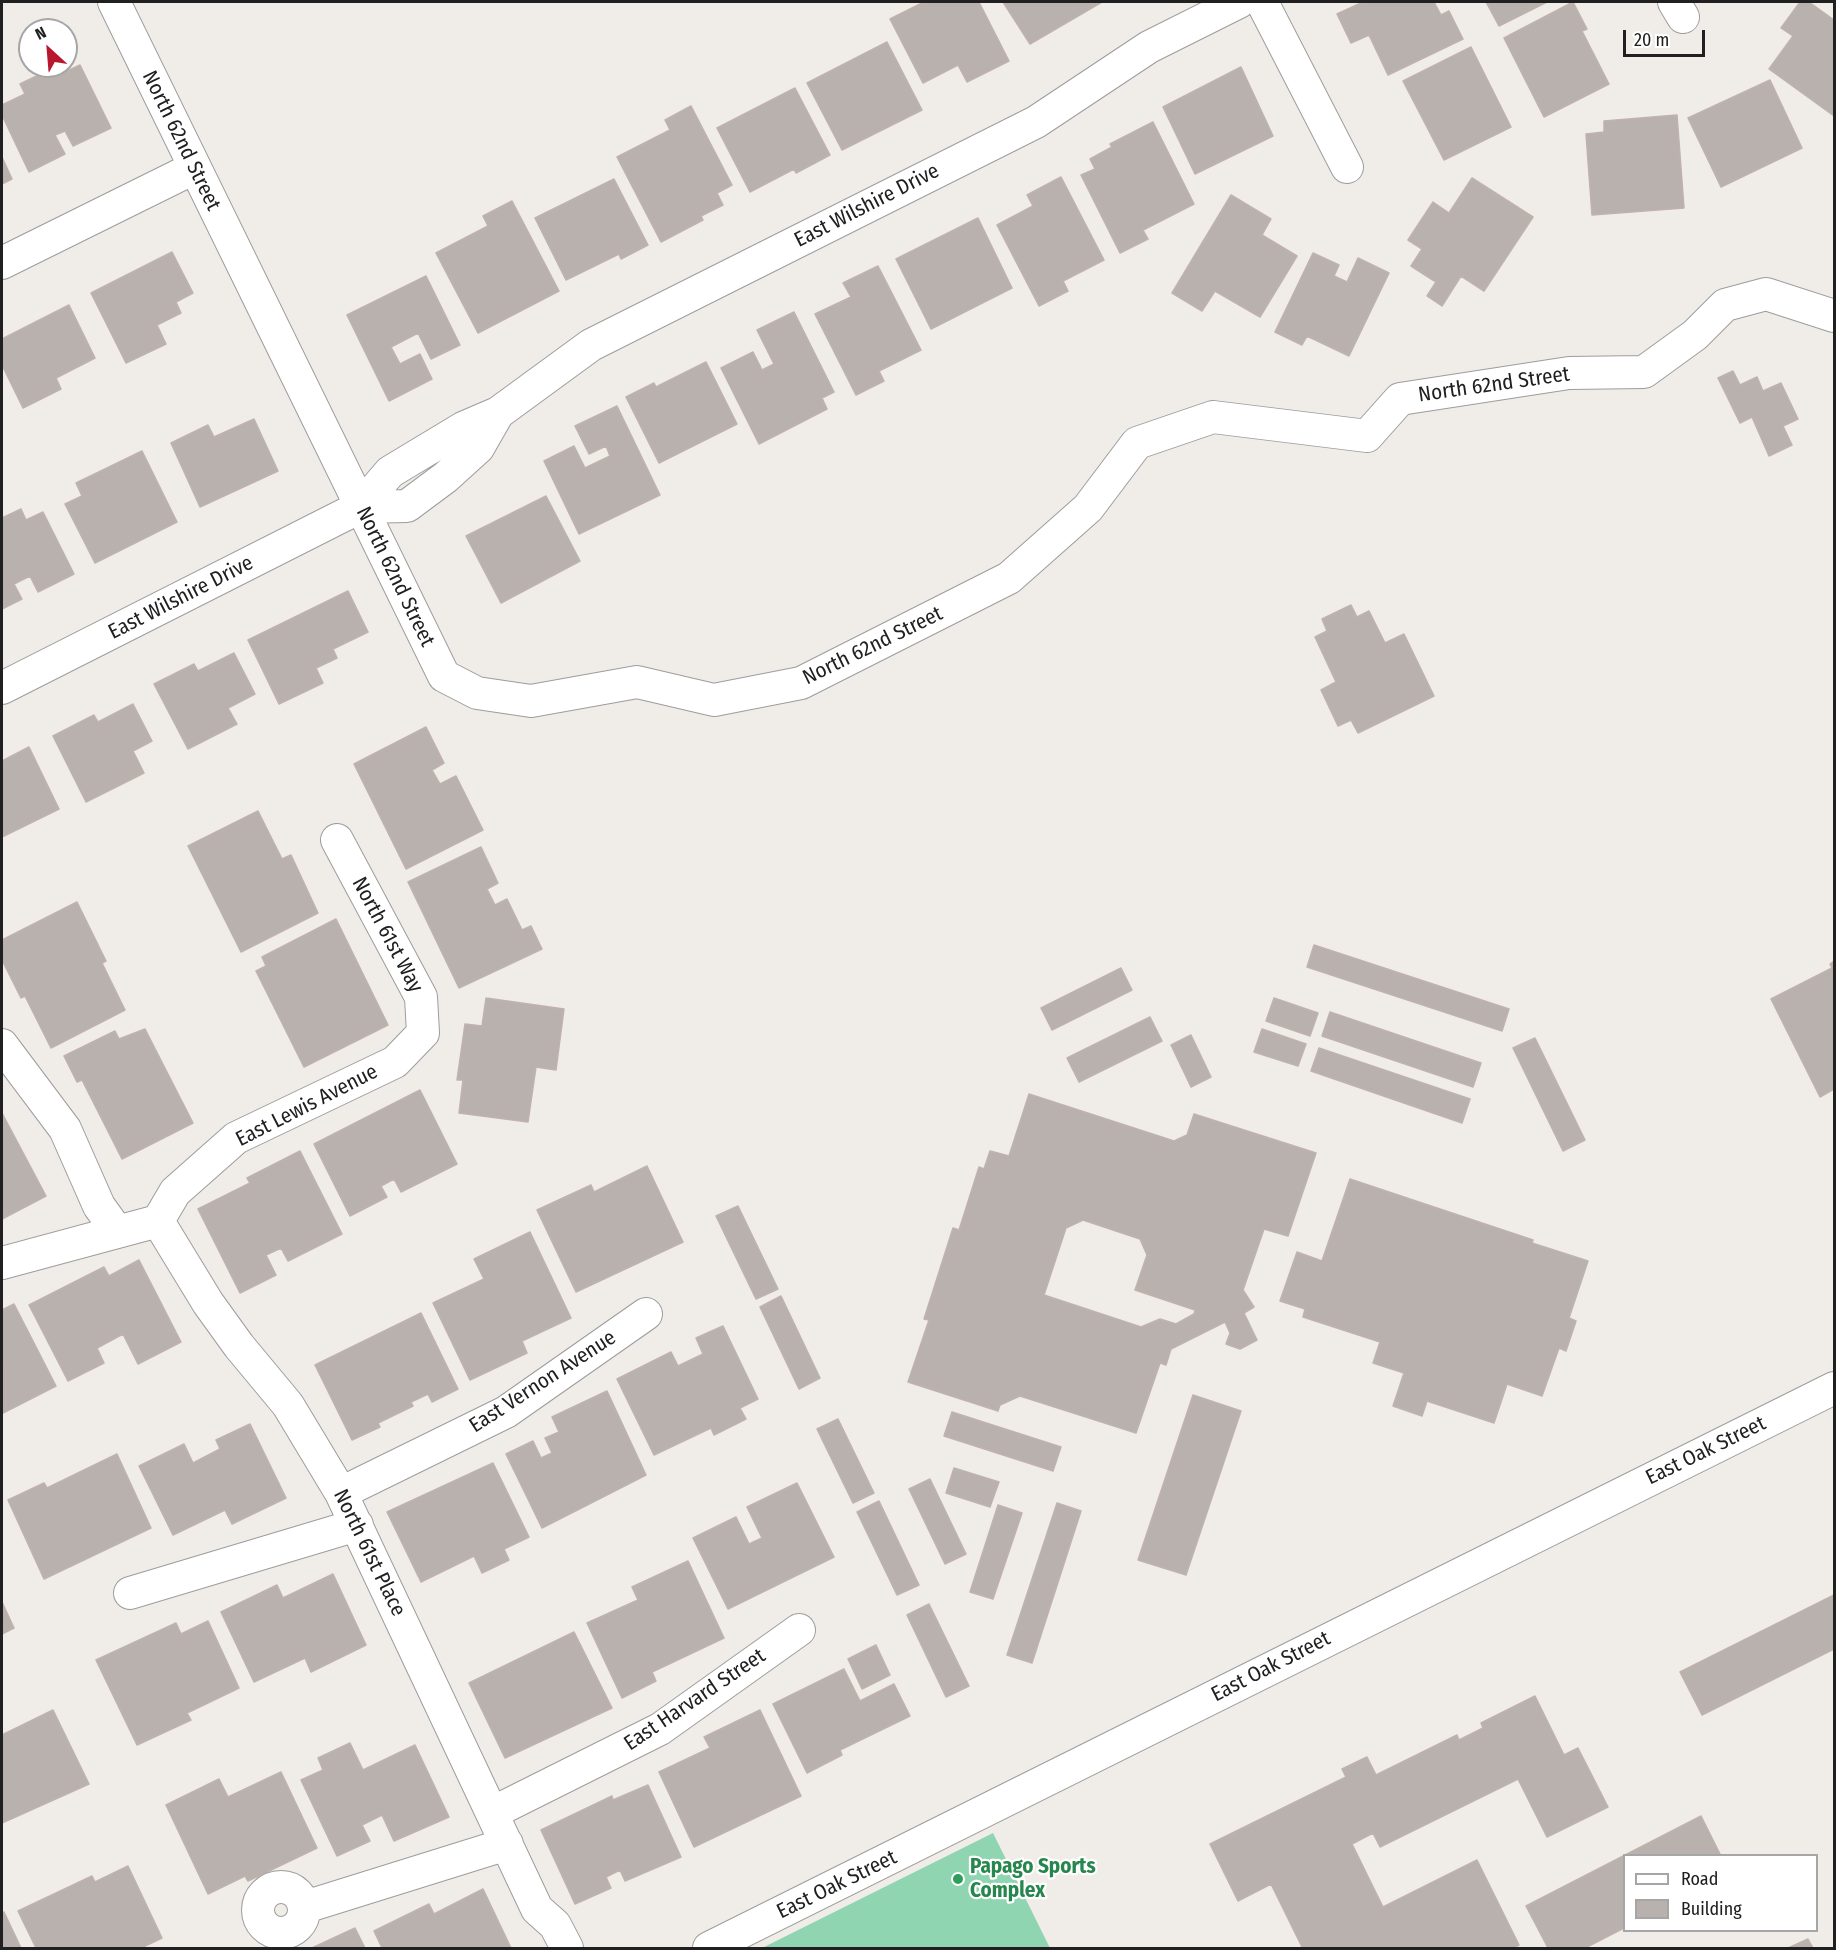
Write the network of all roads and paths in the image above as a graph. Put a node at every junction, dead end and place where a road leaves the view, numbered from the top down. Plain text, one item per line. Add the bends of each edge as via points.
1 (114, 2) edge
2 (1239, 2) edge
3 (1262, 2) edge
4 (1347, 167) dead end
5 (194, 168) junction
6 (2, 263) edge
7 (1834, 316) edge
8 (360, 507) junction
9 (2, 688) edge
10 (337, 840) dead end
11 (423, 1033) joint
12 (2, 1045) edge
13 (158, 1221) junction
14 (117, 1231) junction
15 (2, 1263) edge
16 (646, 1314) dead end
17 (1834, 1388) edge
18 (341, 1493) junction
19 (357, 1525) junction
20 (130, 1593) dead end
21 (799, 1630) dead end
22 (492, 1813) junction
23 (507, 1844) junction
24 (305, 1907) dead end
25 (537, 1909) junction
26 (544, 1948) edge
27 (567, 1948) edge
28 (709, 1948) edge

1 - 5 street, North 62nd Street
2 - 8 street, East Wilshire Drive via 1149,47 1036,122 591,345 498,413 478,448 407,506
3 - 4 street
5 - 6 street
5 - 8 street, North 62nd Street
7 - 8 street, North 62nd Street via 1766,294 1725,304 1695,335 1644,372 1569,373 1400,399 1367,436 1213,417 1137,443 1088,508 1009,578 801,683 714,700 637,682 531,701 477,693 444,676
8 - 9 street, East Wilshire Drive
10 - 11 street, North 61st Way via 421,997
11 - 13 street, East Lewis Avenue via 396,1062 236,1138 175,1192
12 - 14 street via 65,1130 99,1206
13 - 14 street
13 - 18 street, North 61st Place via 208,1303 288,1405
14 - 15 street
16 - 18 street, East Vernon Avenue via 506,1412
17 - 28 street, East Oak Street
18 - 19 street, North 61st Place
19 - 20 street
19 - 22 street, North 61st Place
21 - 22 street, East Harvard Street via 660,1729
22 - 23 street, North 61st Place
23 - 24 street
23 - 25 street, North 61st Place
25 - 26 street, North 61st Place via 536,1932
25 - 27 street, North 61st Place via 555,1925

